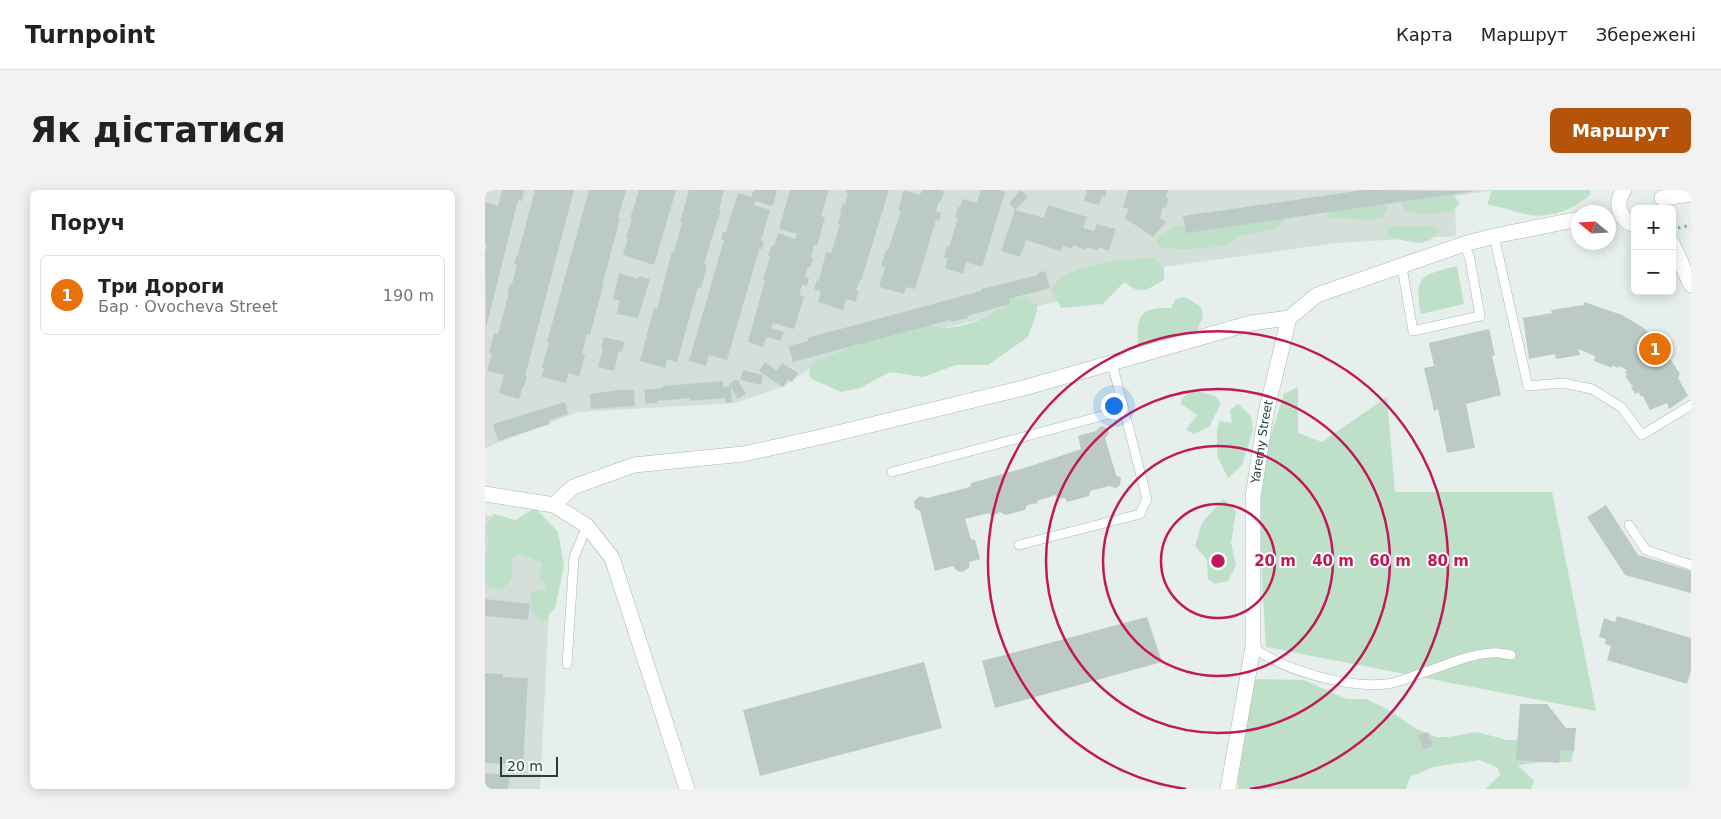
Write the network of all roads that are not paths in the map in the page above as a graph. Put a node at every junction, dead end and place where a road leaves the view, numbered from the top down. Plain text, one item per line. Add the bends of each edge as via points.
1 (1623, 190) edge
2 (1691, 194) edge
3 (1661, 199) edge
4 (1616, 205) edge
5 (1616, 213) edge
6 (1571, 221) edge
7 (1631, 224) edge
8 (1494, 236) junction
9 (1464, 244) junction
10 (1675, 250) edge
11 (1402, 267) junction
12 (1691, 285) edge
13 (1289, 318) junction
14 (1112, 363) junction
15 (1691, 405) edge
16 (1124, 410) junction
17 (892, 472) dead end
18 (485, 494) edge
19 (554, 505) junction
20 (1629, 525) dead end
21 (587, 526) junction
22 (1019, 545) dead end
23 (1691, 565) edge
24 (1253, 647) junction
25 (1511, 655) dead end
26 (567, 664) dead end
27 (687, 789) edge
28 (1228, 789) edge

1 - 4 street
2 - 3 street
5 - 7 street
6 - 8 street
8 - 9 street
8 - 15 lane via 1528,386 1563,383 1592,389 1621,407 1642,435
9 - 11 street
9 - 11 lane via 1470,259 1480,316 1413,331
10 - 12 street
11 - 13 street via 1317,295
13 - 14 street via 1251,323
13 - 24 street, Yaremy Street via 1265,412 1253,497
14 - 16 lane
14 - 19 street via 1027,387 743,454 634,465 573,487
16 - 17 lane
16 - 22 lane via 1147,499 1140,514
18 - 19 street
19 - 21 street
20 - 23 lane via 1647,550
21 - 26 lane via 574,557
21 - 27 street via 613,558
24 - 25 lane via 1267,658 1317,676 1349,683 1387,684 1493,652
24 - 28 street, Yaremy Street

